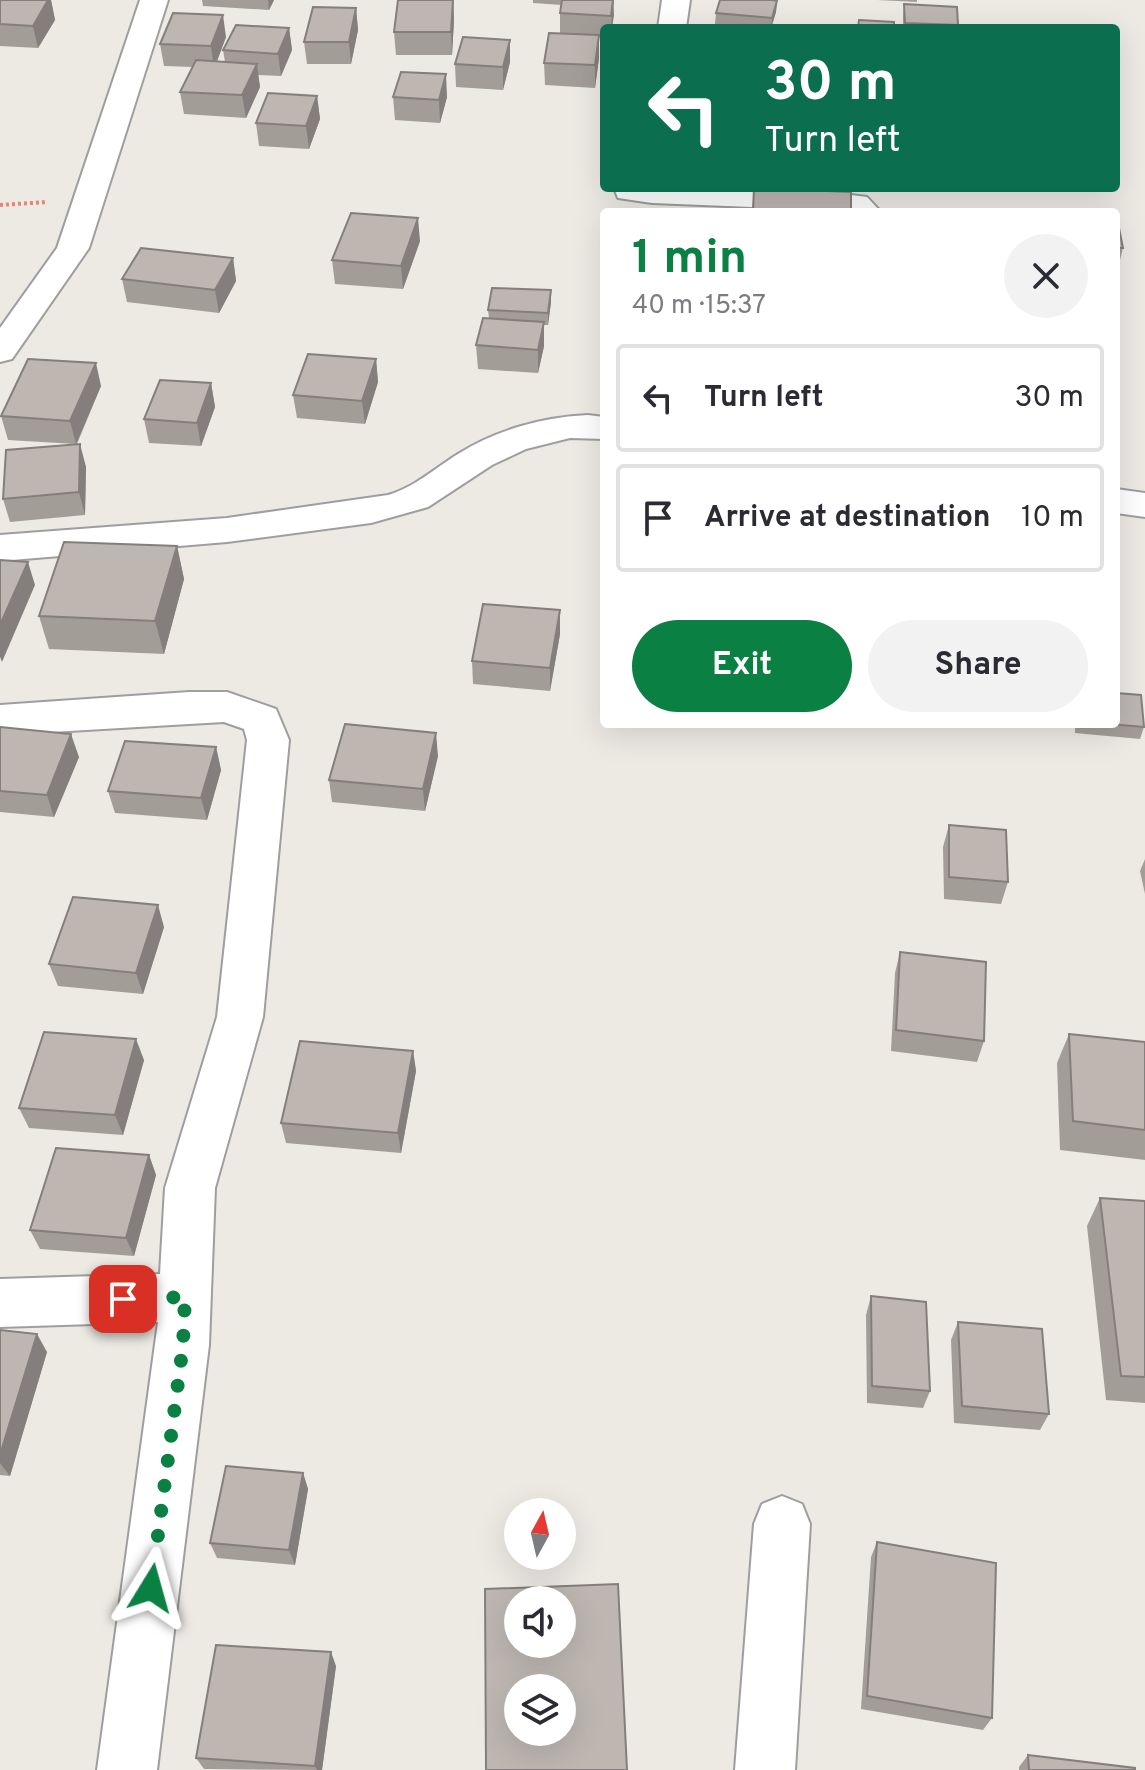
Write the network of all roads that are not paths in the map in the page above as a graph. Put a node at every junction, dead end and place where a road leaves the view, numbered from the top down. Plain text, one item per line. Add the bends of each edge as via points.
1 (154, 0) edge
2 (676, 0) edge
3 (673, 24) edge
4 (637, 192) edge
5 (860, 208) edge
6 (0, 352) edge
7 (600, 427) edge
8 (1120, 502) edge
9 (1145, 505) edge
10 (0, 548) edge
11 (0, 720) edge
12 (185, 1297) junction
13 (0, 1303) edge
14 (782, 1524) dead end
15 (127, 1770) edge
16 (765, 1770) edge

1 - 6 street via 73,248
2 - 3 street
4 - 5 street via 827,201
7 - 10 street via 551,430 516,441 468,464 429,495 392,507 218,533
8 - 9 street
11 - 12 street via 189,707 227,707 262,720 268,740 240,1017 190,1188
12 - 13 street
12 - 15 street
14 - 16 street

